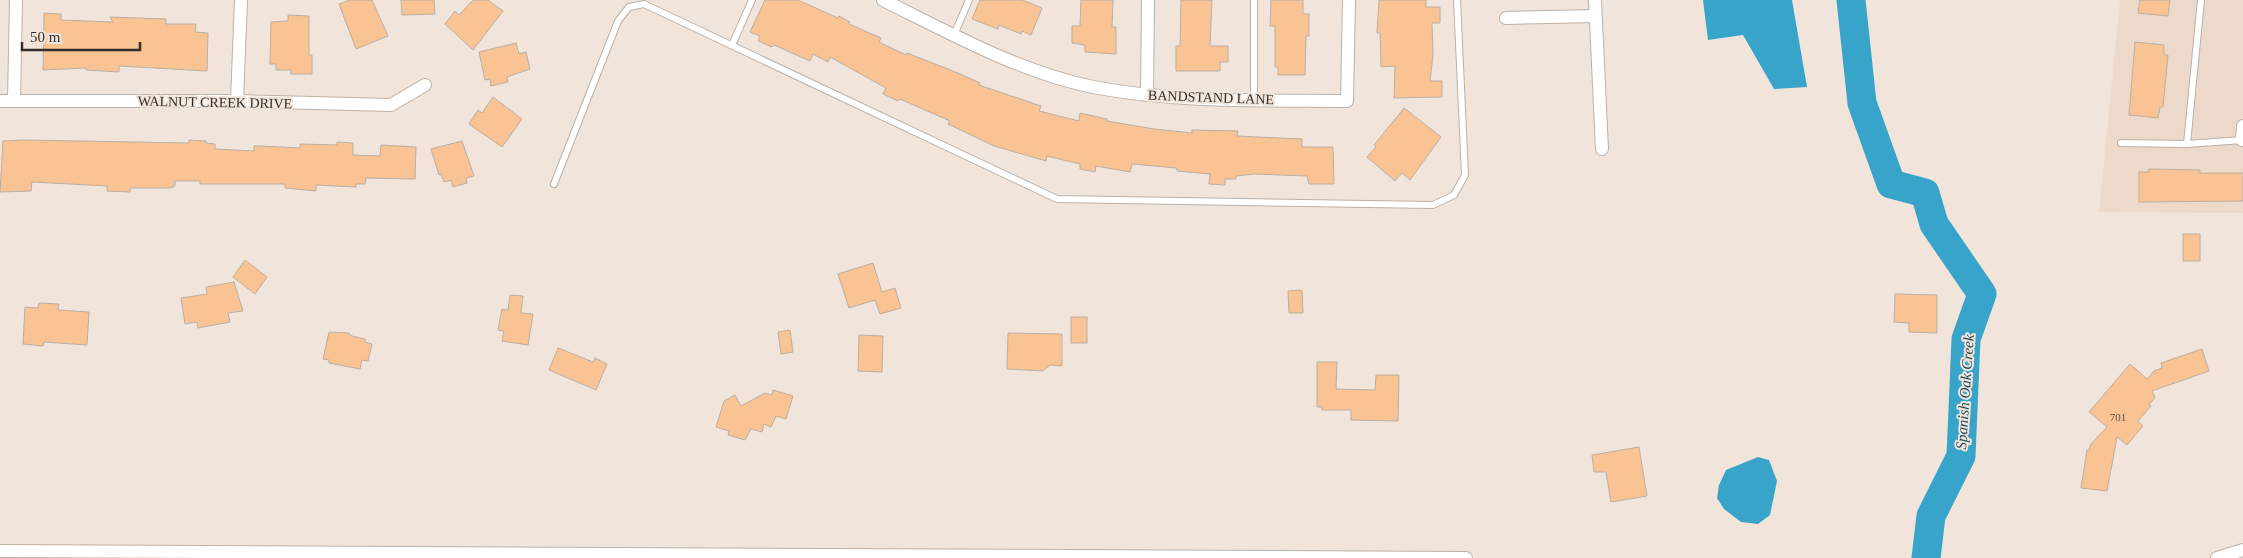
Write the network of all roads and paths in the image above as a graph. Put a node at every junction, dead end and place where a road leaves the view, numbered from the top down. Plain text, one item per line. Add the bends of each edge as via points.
1 (16, 0) edge
2 (241, 0) edge
3 (752, 0) edge
4 (883, 0) edge
5 (969, 0) edge
6 (1148, 0) edge
7 (1254, 0) edge
8 (1349, 0) edge
9 (1457, 0) edge
10 (1595, 0) edge
11 (2200, 0) edge
12 (1595, 16) junction
13 (1506, 18) dead end
14 (954, 35) junction
15 (732, 45) junction
16 (425, 85) dead end
17 (1147, 95) junction
18 (237, 100) junction
19 (1254, 100) junction
20 (0, 101) edge
21 (14, 102) junction
22 (2243, 126) edge
23 (2242, 140) edge
24 (2121, 143) dead end
25 (2187, 144) junction
26 (1602, 149) dead end
27 (554, 184) dead end
28 (2243, 550) edge
29 (0, 551) edge
30 (1466, 558) edge
31 (2216, 558) edge

1 - 21 street
2 - 18 street
3 - 15 lane
4 - 14 street, BANDSTAND LANE
5 - 14 lane
6 - 17 street
7 - 19 lane
8 - 19 street, BANDSTAND LANE via 1348,101
9 - 15 lane via 1465,175 1454,195 1433,205 1057,199
10 - 12 street
11 - 25 lane
12 - 13 street
12 - 26 street
14 - 17 street, BANDSTAND LANE via 1024,67 1092,86
15 - 27 lane via 644,4 629,8 618,21
16 - 18 street, WALNUT CREEK DRIVE via 391,105
17 - 19 street, BANDSTAND LANE
18 - 21 street, WALNUT CREEK DRIVE
20 - 21 street, WALNUT CREEK DRIVE
22 - 23 street
23 - 25 lane
24 - 25 lane
28 - 31 street
29 - 30 street

